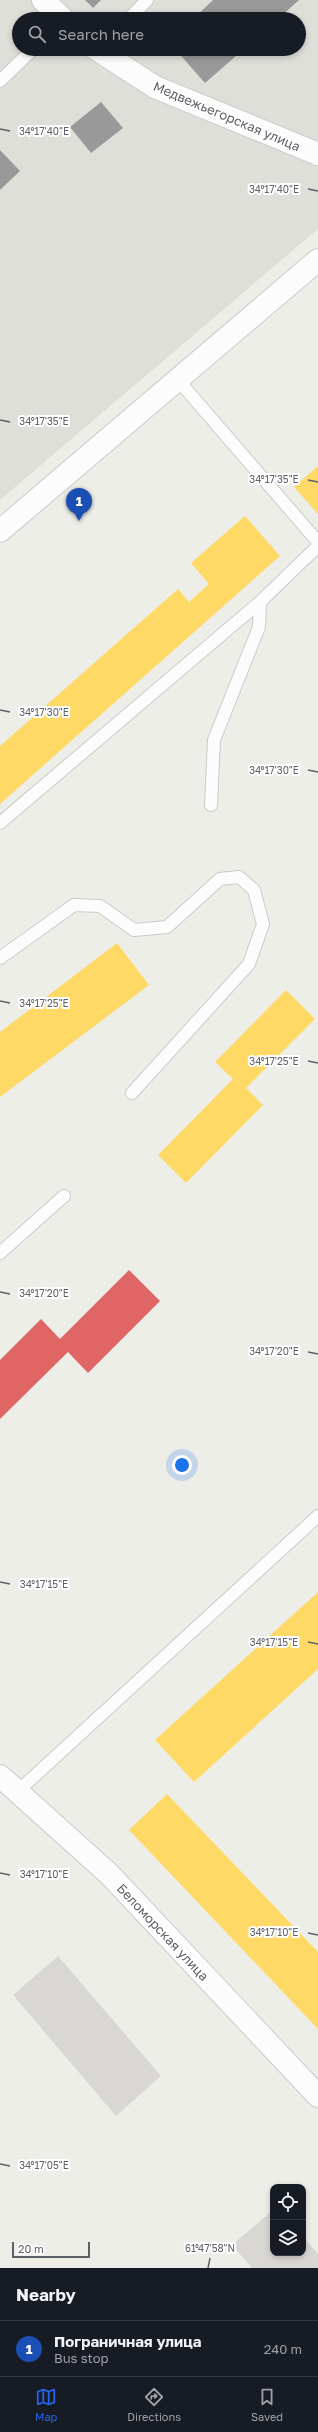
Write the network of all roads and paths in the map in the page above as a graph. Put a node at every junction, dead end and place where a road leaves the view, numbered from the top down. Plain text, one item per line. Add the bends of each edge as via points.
1 (43, 0) edge
2 (147, 0) edge
3 (56, 12) edge
4 (136, 12) edge
5 (26, 56) edge
6 (107, 56) edge
7 (0, 81) edge
8 (318, 154) edge
9 (318, 260) edge
10 (178, 380) junction
11 (0, 531) edge
12 (318, 542) edge
13 (318, 546) edge
14 (260, 602) junction
15 (211, 805) dead end
16 (0, 823) edge
17 (0, 958) edge
18 (132, 1093) dead end
19 (64, 1196) dead end
20 (0, 1254) edge
21 (318, 1516) edge
22 (0, 1776) edge
23 (17, 1792) junction
24 (318, 2096) edge

1 - 3 street
2 - 4 lane
5 - 7 lane
6 - 8 street, Медвежьегорская улица via 155,87
9 - 10 street
10 - 11 street
10 - 12 lane
13 - 14 lane
14 - 15 lane via 259,627 214,740
14 - 16 lane
17 - 18 lane via 74,905 100,906 134,930 167,927 220,879 239,876 254,890 263,924 249,964
19 - 20 lane
21 - 23 lane
22 - 23 street, Беломорская улица
23 - 24 street, Беломорская улица via 109,1874

